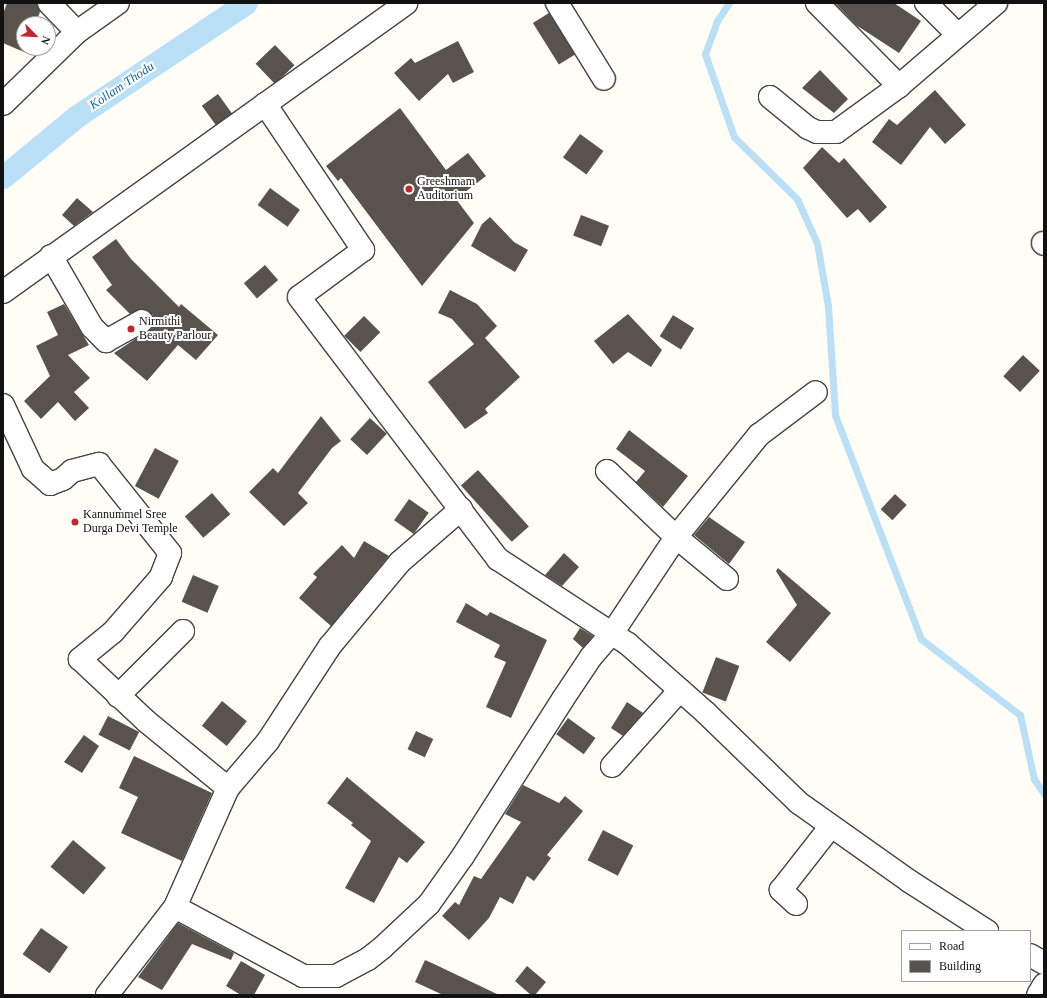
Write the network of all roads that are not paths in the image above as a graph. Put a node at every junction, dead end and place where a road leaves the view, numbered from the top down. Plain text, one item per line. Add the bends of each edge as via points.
1 (49, 3) edge
2 (118, 3) edge
3 (406, 3) edge
4 (558, 3) edge
5 (817, 3) edge
6 (926, 3) edge
7 (996, 3) edge
8 (77, 32) junction
9 (958, 35) junction
10 (604, 79) dead end
11 (899, 86) junction
12 (770, 97) dead end
13 (5, 99) edge
14 (265, 104) junction
15 (51, 256) junction
16 (3, 292) edge
17 (142, 321) dead end
18 (816, 392) dead end
19 (3, 405) edge
20 (607, 471) dead end
21 (461, 509) junction
22 (676, 536) junction
23 (727, 579) dead end
24 (184, 631) dead end
25 (613, 632) junction
26 (680, 690) junction
27 (118, 696) junction
28 (612, 766) dead end
29 (228, 788) junction
30 (831, 826) junction
31 (796, 904) dead end
32 (174, 907) junction
33 (985, 930) edge
34 (1031, 955) edge
35 (1044, 963) edge
36 (1044, 985) edge
37 (107, 995) edge
38 (1038, 995) edge

1 - 8 street
2 - 8 street
3 - 14 street
4 - 10 street
5 - 11 street
6 - 9 street
7 - 9 street
8 - 13 street
9 - 11 street
11 - 12 street via 836,132 826,134 808,128
14 - 15 street
14 - 21 street via 364,250 299,297
15 - 16 street
15 - 17 street via 92,327 106,341
18 - 22 street via 759,435
19 - 27 street via 33,469 50,484 63,479 72,471 99,464 170,553 161,577 113,632 80,659
20 - 22 street
21 - 25 street via 498,559
21 - 29 street via 400,562 330,646 268,741
22 - 23 street
22 - 25 street
24 - 27 street
25 - 26 street
25 - 32 street via 591,657 499,804 430,904 368,959 336,976 303,976
26 - 28 street
26 - 30 street via 799,803
27 - 29 street
29 - 32 street
30 - 31 street via 781,890
30 - 33 street via 950,909
32 - 37 street
34 - 35 street
36 - 38 street

